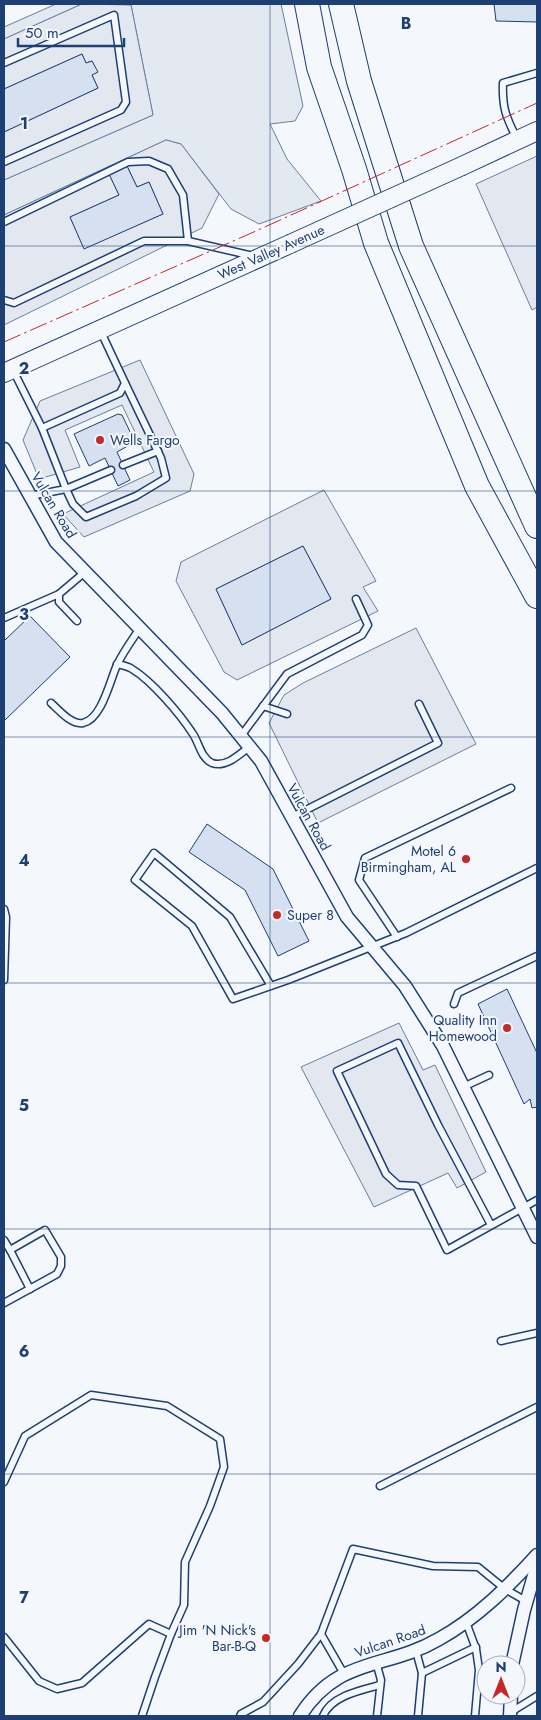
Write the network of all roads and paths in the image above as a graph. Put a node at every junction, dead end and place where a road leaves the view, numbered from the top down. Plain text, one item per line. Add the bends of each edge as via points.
1 (307, 4) edge
2 (341, 4) edge
3 (4, 63) edge
4 (537, 73) edge
5 (537, 131) edge
6 (518, 140) junction
7 (4, 162) edge
8 (4, 222) edge
9 (188, 241) junction
10 (259, 257) junction
11 (4, 300) edge
12 (100, 330) junction
13 (8, 371) edge
14 (125, 383) junction
15 (42, 428) junction
16 (158, 451) junction
17 (5, 454) edge
18 (123, 465) dead end
19 (111, 470) dead end
20 (66, 489) junction
21 (30, 496) junction
22 (537, 526) edge
23 (85, 572) junction
24 (59, 594) junction
25 (537, 596) edge
26 (356, 599) dead end
27 (4, 618) edge
28 (77, 621) dead end
29 (140, 628) junction
30 (118, 664) junction
31 (51, 703) dead end
32 (419, 704) dead end
33 (263, 706) junction
34 (287, 714) dead end
35 (241, 736) junction
36 (249, 746) junction
37 (512, 788) dead end
38 (292, 817) junction
39 (537, 868) edge
40 (4, 909) edge
41 (398, 937) junction
42 (372, 947) junction
43 (537, 956) edge
44 (4, 980) edge
45 (271, 986) junction
46 (454, 1004) dead end
47 (489, 1075) dead end
48 (463, 1087) junction
49 (537, 1200) edge
50 (522, 1207) junction
51 (491, 1225) junction
52 (537, 1237) edge
53 (4, 1240) edge
54 (10, 1250) junction
55 (30, 1289) junction
56 (4, 1303) edge
57 (537, 1333) edge
58 (502, 1341) dead end
59 (537, 1407) edge
60 (4, 1482) edge
61 (380, 1486) dead end
62 (537, 1555) edge
63 (537, 1565) edge
64 (519, 1574) junction
65 (535, 1582) edge
66 (505, 1589) junction
67 (526, 1601) junction
68 (466, 1622) junction
69 (171, 1634) junction
70 (321, 1634) junction
71 (4, 1637) edge
72 (476, 1647) junction
73 (416, 1651) junction
74 (514, 1655) edge
75 (376, 1662) junction
76 (422, 1673) junction
77 (344, 1674) junction
78 (380, 1685) junction
79 (537, 1696) edge
80 (510, 1715) edge
81 (142, 1716) edge
82 (240, 1716) edge
83 (300, 1716) edge
84 (323, 1716) edge
85 (377, 1716) edge
86 (418, 1716) edge
87 (475, 1716) edge

1 - 25 highway via 319,67 376,243 478,486
2 - 22 highway via 359,81 412,246
3 - 7 lane via 114,16 126,102 121,110
4 - 6 lane via 503,83 502,102 506,119
5 - 6 street, West Valley Avenue
6 - 10 street, West Valley Avenue, bridge
8 - 9 lane via 128,162 149,161 168,169 183,195
9 - 10 lane
9 - 11 lane via 144,241 14,303
10 - 12 street, West Valley Avenue
12 - 13 street, West Valley Avenue
12 - 14 lane
13 - 15 lane
14 - 15 lane via 120,393
14 - 16 lane
15 - 20 lane
16 - 18 lane
16 - 20 lane via 166,478 136,496 86,517 73,504
17 - 21 street, Vulcan Road
19 - 20 lane
20 - 21 lane
21 - 23 street, Vulcan Road via 56,542
23 - 24 lane
23 - 29 street, Vulcan Road
24 - 27 lane
24 - 28 lane via 59,602
26 - 33 lane via 368,625 362,635 287,674
29 - 30 lane
29 - 35 street, Vulcan Road via 222,712
30 - 31 lane via 102,702 89,720 74,723
30 - 36 lane via 131,668 182,717 203,755 212,763 234,759
32 - 38 lane via 438,743
33 - 34 lane
33 - 35 lane
35 - 36 street, Vulcan Road
36 - 38 street, Vulcan Road
37 - 41 lane via 365,858 359,880
38 - 42 street, Vulcan Road via 347,917
39 - 41 lane
40 - 44 lane
41 - 42 lane
42 - 45 lane
42 - 48 street, Vulcan Road via 405,986 443,1046
43 - 46 lane via 458,993
45 - 45 lane via 233,999 192,926 135,880 154,854 230,918
47 - 48 lane
48 - 50 street, Vulcan Road
49 - 50 lane
50 - 51 lane
50 - 52 street, Vulcan Road
51 - 51 lane via 447,1250 416,1186 398,1185 386,1174 337,1071 398,1043
53 - 54 lane
54 - 55 lane
54 - 55 lane via 45,1230 61,1258 62,1266 57,1274
55 - 56 lane
57 - 58 lane
59 - 61 lane
60 - 69 lane via 25,1436 91,1395 167,1406 220,1439 224,1467 185,1562 184,1605
62 - 64 street, Vulcan Road
63 - 65 street
64 - 65 lane
64 - 66 street, Vulcan Road
65 - 67 street
66 - 67 lane
66 - 68 street, Vulcan Road
66 - 70 lane via 478,1567 433,1566 354,1549
67 - 74 street
68 - 72 lane
68 - 73 street, Vulcan Road
69 - 71 lane via 149,1624 82,1682 57,1689 39,1681
69 - 81 lane
70 - 77 lane
70 - 82 lane via 263,1702
72 - 76 lane
72 - 87 lane via 479,1670
73 - 75 street, Vulcan Road
73 - 76 lane
75 - 77 street, Vulcan Road
75 - 78 lane
76 - 86 lane
77 - 83 street, Vulcan Road via 324,1686
78 - 84 lane via 344,1697 333,1703
78 - 85 lane
79 - 80 lane

